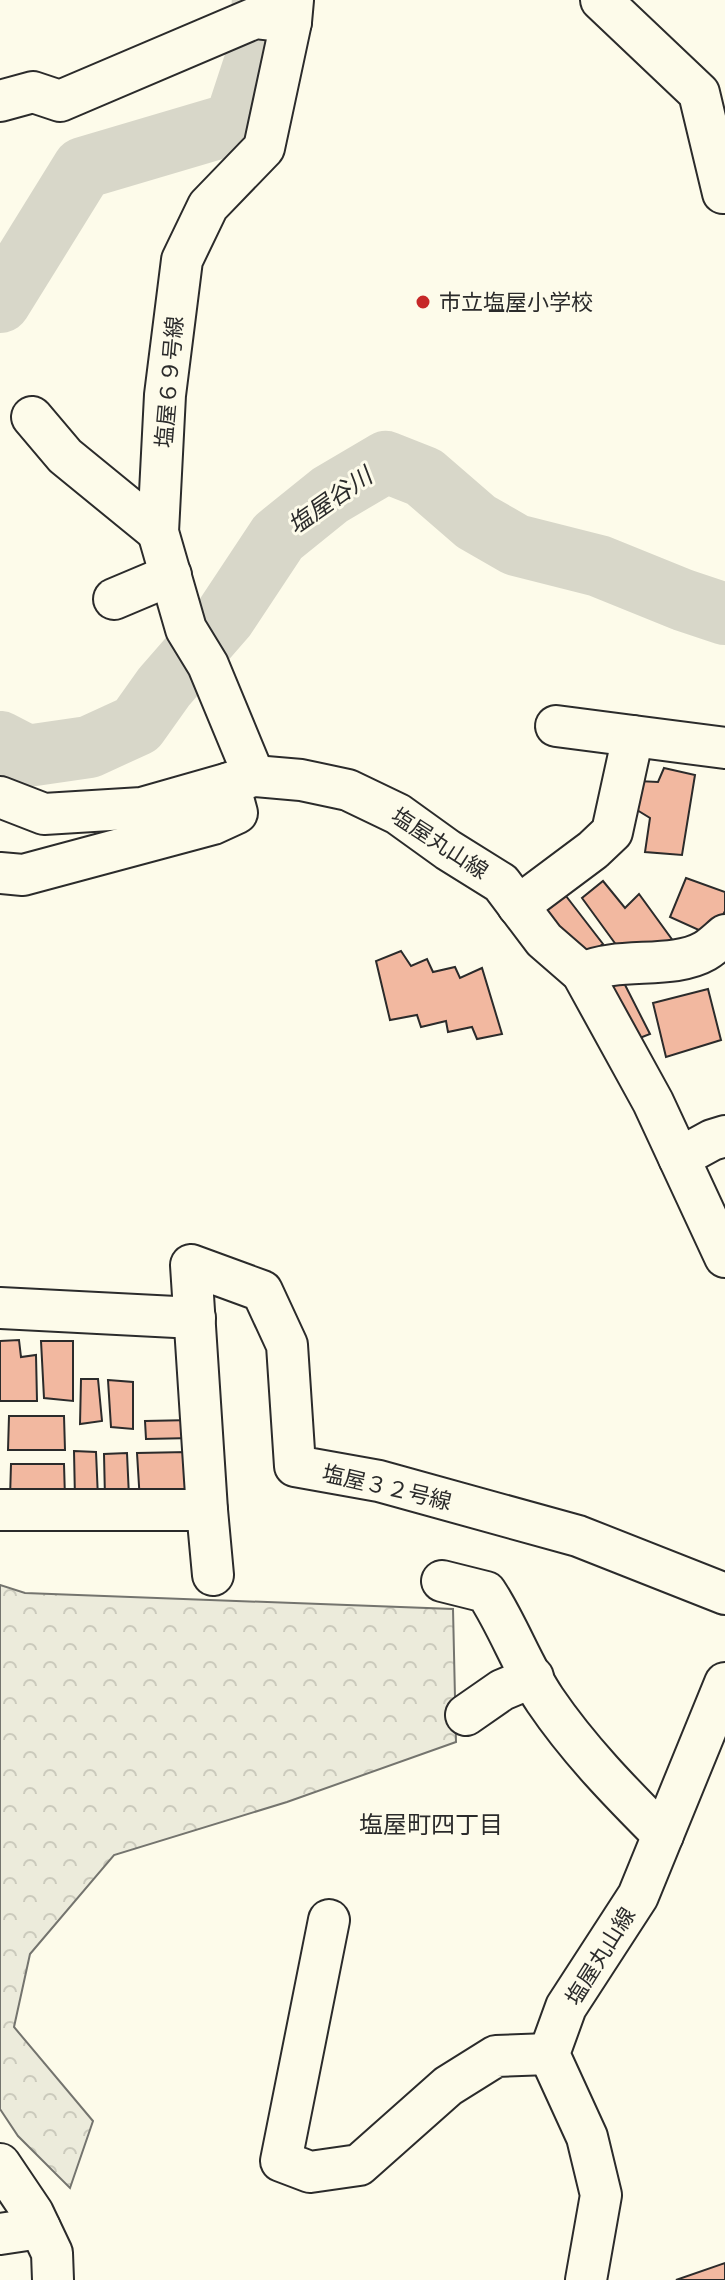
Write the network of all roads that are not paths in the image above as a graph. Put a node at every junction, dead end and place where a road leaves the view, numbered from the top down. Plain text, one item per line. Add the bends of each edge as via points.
1 (601, 0) edge
2 (279, 15) edge
3 (0, 101) edge
4 (725, 193) edge
5 (32, 417) dead end
6 (158, 532) junction
7 (171, 575) junction
8 (114, 599) dead end
9 (556, 726) dead end
10 (633, 736) junction
11 (725, 748) edge
12 (242, 780) junction
13 (0, 797) edge
14 (0, 873) edge
15 (518, 906) junction
16 (725, 935) edge
17 (582, 973) junction
18 (725, 1136) edge
19 (679, 1158) junction
20 (724, 1254) edge
21 (0, 1308) edge
22 (195, 1318) junction
23 (0, 1510) edge
24 (207, 1510) junction
25 (213, 1575) dead end
26 (442, 1581) dead end
27 (725, 1594) edge
28 (533, 1677) junction
29 (725, 1683) edge
30 (466, 1715) dead end
31 (663, 1835) junction
32 (329, 1920) dead end
33 (549, 2054) junction
34 (0, 2164) edge
35 (40, 2228) junction
36 (0, 2234) edge
37 (53, 2280) edge
38 (586, 2280) edge

1 - 4 street via 699,93
2 - 3 street via 60,101 33,92
2 - 6 street, 塩屋６９号線 via 264,148 208,206 182,260 165,395
5 - 6 street via 65,456
6 - 7 street, 塩屋６９号線
7 - 8 street
7 - 12 street, 塩屋６９号線 via 186,629 208,665
9 - 10 street
10 - 11 street
10 - 15 street via 612,832
12 - 13 street, 塩屋丸山線 via 142,808 44,814
12 - 14 street via 237,813 213,824 23,875
12 - 15 street, 塩屋丸山線 via 301,780 348,790 398,814 501,883
15 - 17 street, 塩屋丸山線 via 544,940
16 - 17 street via 704,952 675,960 597,966
17 - 19 street, 塩屋丸山線
18 - 19 street
19 - 20 street, 塩屋丸山線
21 - 22 street
22 - 24 street, 塩屋３２号線
22 - 27 street, 塩屋３２号線 via 191,1265 262,1291 287,1345 295,1466 379,1481 578,1536
23 - 24 street
24 - 25 street, 塩屋３２号線
26 - 28 street via 486,1592
28 - 30 street
28 - 31 street via 608,1780
29 - 31 street, 塩屋丸山線
31 - 33 street, 塩屋丸山線 via 638,1896 566,2007
32 - 33 street via 281,2161 310,2172 359,2165 448,2086 496,2056
33 - 38 street via 587,2137 601,2195
34 - 35 street
35 - 36 street
35 - 37 street via 52,2253

